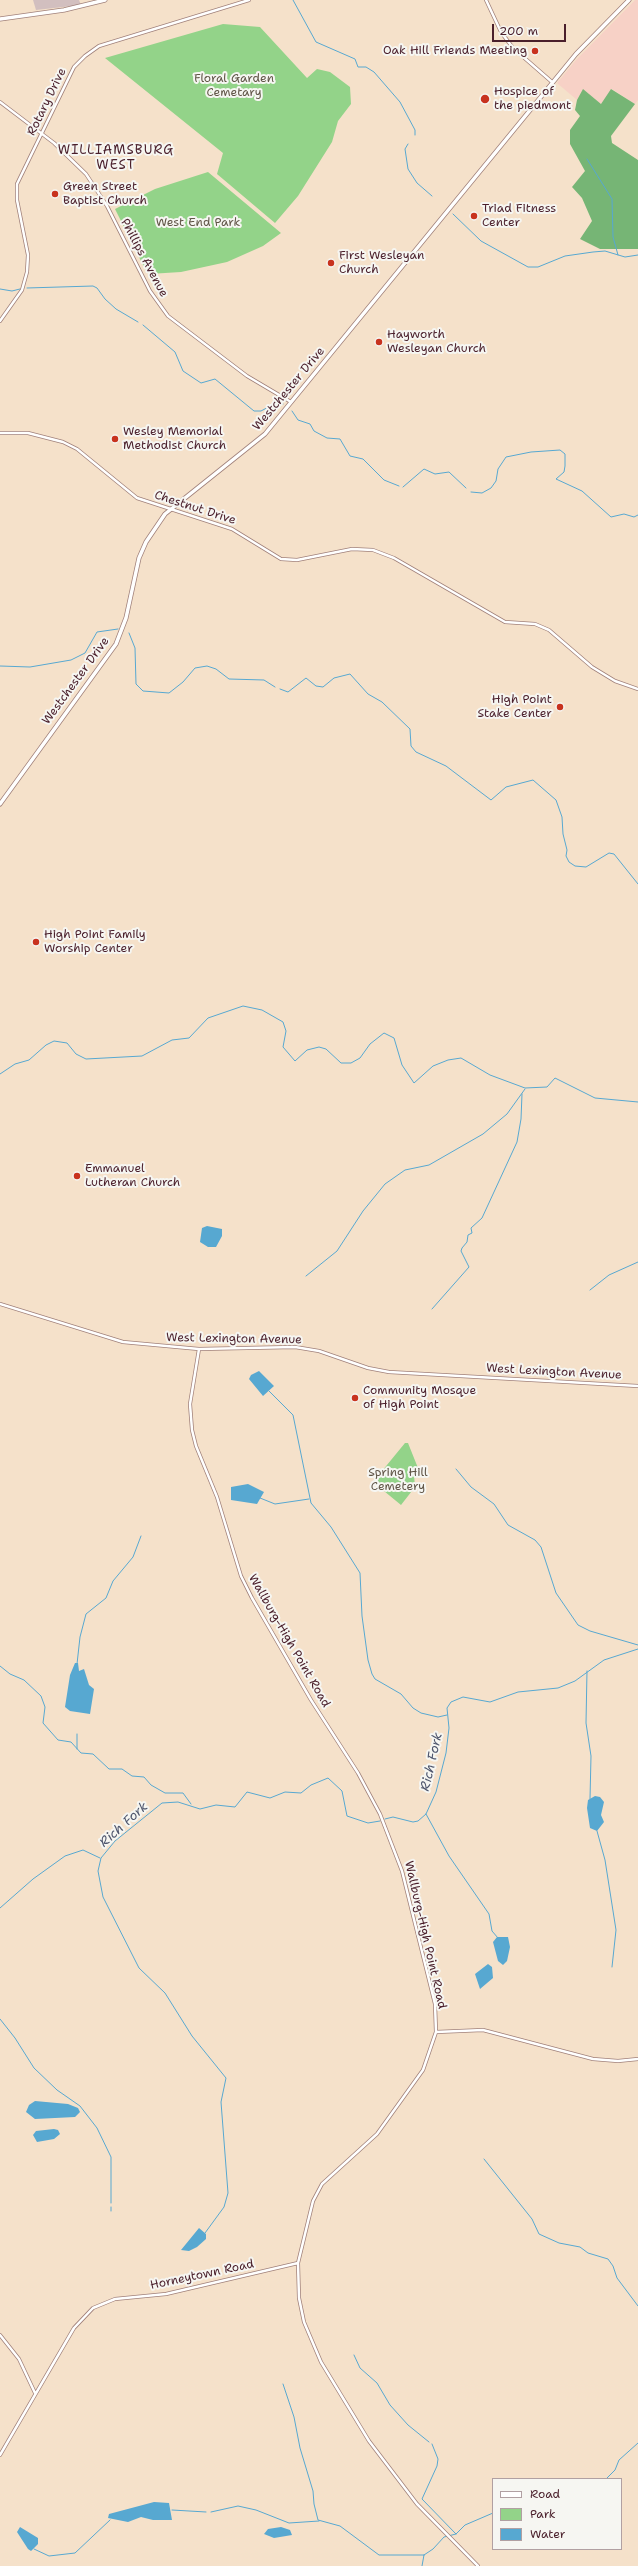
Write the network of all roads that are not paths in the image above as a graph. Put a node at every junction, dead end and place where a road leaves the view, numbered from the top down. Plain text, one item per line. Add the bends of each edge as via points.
1 (105, 0) edge
2 (249, 0) edge
3 (486, 0) edge
4 (629, 0) edge
5 (0, 19) edge
6 (552, 82) junction
7 (0, 102) edge
8 (41, 134) junction
9 (0, 321) edge
10 (292, 403) junction
11 (0, 433) edge
12 (170, 509) junction
13 (638, 689) edge
14 (0, 804) edge
15 (0, 1304) edge
16 (198, 1349) junction
17 (638, 1386) edge
18 (436, 2032) junction
19 (638, 2059) edge
20 (298, 2263) junction
21 (0, 2335) edge
22 (35, 2393) junction
23 (0, 2455) edge
24 (478, 2566) edge

1 - 5 main road via 64,10
2 - 8 street, Rotary Drive via 91,50 69,75
3 - 6 street via 498,27 513,48
4 - 6 main road, Westchester Drive
6 - 10 main road, Westchester Drive
7 - 8 street, Phillips Avenue
8 - 9 street, Rotary Drive via 19,177 16,191 28,255 26,278 19,294
8 - 10 street, Phillips Avenue via 86,174 107,206 150,292 168,316 247,376
10 - 12 main road, Westchester Drive via 248,450
11 - 12 street, Chestnut Drive via 28,433 63,442 77,450 132,496
12 - 13 street, Chestnut Drive via 232,529 286,560 352,549 376,552 413,568 505,622 535,624 549,630 600,672
12 - 14 main road, Westchester Drive via 141,553 126,618 116,644
15 - 16 street, West Lexington Avenue via 123,1342
16 - 17 street, West Lexington Avenue via 294,1347 319,1351 368,1368 389,1372
16 - 18 street, Wallburg-High Point Road via 190,1418 196,1446 217,1497 241,1576 311,1700 361,1780 390,1836 402,1871 435,2004
18 - 19 street via 483,2030 593,2059
18 - 20 street, Wallburg-High Point Road via 423,2070 394,2113 377,2134 332,2173 317,2192 308,2217
20 - 22 street, Horneytown Road via 166,2294 115,2299 93,2308 74,2328
20 - 24 street, Wallburg-High Point Road via 299,2298 304,2322 321,2362 369,2441 417,2504
21 - 22 street via 19,2359
22 - 23 street, Horneytown Road

